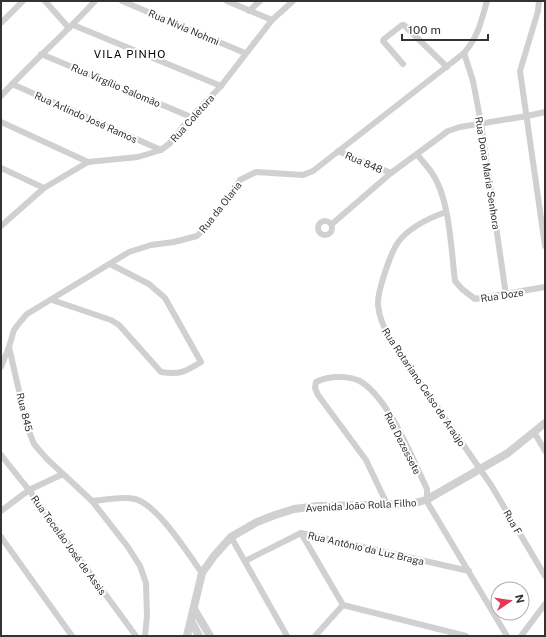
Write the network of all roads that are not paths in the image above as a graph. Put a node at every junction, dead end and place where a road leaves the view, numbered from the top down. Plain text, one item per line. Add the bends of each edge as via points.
1 (23, 1) edge
2 (45, 1) edge
3 (95, 1) edge
4 (122, 1) edge
5 (227, 1) edge
6 (260, 1) edge
7 (293, 1) edge
8 (487, 1) edge
9 (539, 1) edge
10 (249, 12) junction
11 (272, 20) junction
12 (1, 23) edge
13 (71, 26) junction
14 (245, 53) junction
15 (464, 53) junction
16 (41, 54) junction
17 (403, 64) dead end
18 (447, 67) junction
19 (12, 84) junction
20 (221, 86) junction
21 (1, 96) edge
22 (545, 112) edge
23 (527, 116) junction
24 (191, 117) junction
25 (1, 122) edge
26 (481, 123) junction
27 (357, 127) dead end
28 (362, 133) junction
29 (161, 150) junction
30 (338, 151) junction
31 (417, 154) junction
32 (88, 162) junction
33 (1, 168) edge
34 (391, 173) junction
35 (44, 188) junction
36 (542, 200) edge
37 (446, 212) junction
38 (332, 224) dead end
39 (1, 226) edge
40 (545, 244) edge
41 (110, 264) junction
42 (545, 287) edge
43 (506, 295) junction
44 (52, 300) junction
45 (9, 347) junction
46 (1, 367) edge
47 (545, 423) edge
48 (534, 432) junction
49 (545, 451) edge
50 (1, 455) edge
51 (480, 469) junction
52 (62, 474) junction
53 (29, 490) junction
54 (426, 500) junction
55 (92, 501) junction
56 (387, 504) junction
57 (1, 511) edge
58 (301, 533) junction
59 (1, 537) edge
60 (231, 537) junction
61 (245, 561) junction
62 (469, 572) junction
63 (202, 573) junction
64 (545, 576) edge
65 (545, 604) edge
66 (343, 605) junction
67 (194, 609) junction
68 (191, 621) junction
69 (72, 636) edge
70 (136, 636) edge
71 (145, 636) edge
72 (187, 636) edge
73 (199, 636) edge
74 (206, 636) edge
75 (210, 636) edge
76 (287, 636) edge
77 (315, 636) edge
78 (466, 636) edge
79 (507, 636) edge
80 (521, 636) edge

1 - 12 street
2 - 13 street
3 - 13 street
4 - 14 street, Rua Nívia Nohmi
5 - 10 street
6 - 10 street
7 - 11 street, Rua Coletora
8 - 15 street, Rua da Olaria via 478,34
9 - 23 street via 520,71
10 - 11 street
11 - 14 street, Rua Coletora
13 - 16 street
13 - 20 street
14 - 20 street, Rua Coletora
15 - 18 street, Rua da Olaria
15 - 26 street, Rua Dona Maria Senhora via 473,81
16 - 19 street
16 - 24 street, Rua Virgílio Salomão
17 - 18 street via 383,41 404,25
18 - 28 street, Rua da Olaria
19 - 21 street
19 - 29 street, Rua Arlindo José Ramos
20 - 24 street, Rua Coletora
22 - 23 street
23 - 26 street
23 - 36 street
24 - 29 street, Rua Coletora
25 - 32 street
26 - 31 street via 448,131
26 - 43 street, Rua Dona Maria Senhora
27 - 28 street
28 - 30 street, Rua da Olaria
29 - 32 street, Rua Coletora via 138,157
30 - 34 street, Rua 848
30 - 41 street, Rua da Olaria via 303,176 256,172 247,176 240,180 212,221 197,236 129,252
31 - 34 street
31 - 37 street via 433,173
32 - 35 street, Rua Coletora
33 - 35 street
34 - 38 street
35 - 39 street, Rua Coletora
36 - 40 street
37 - 43 street, Rua Doze via 455,280 475,299
37 - 51 street, Rua Rotariano Celso de Araújo via 425,220 393,249 378,304 382,324 389,337
41 - 44 street, Rua da Olaria
41 - 44 street via 149,284 165,298 201,362 184,372 161,372 111,320
42 - 43 street, Rua Doze
44 - 45 street, Rua da Olaria via 27,314 14,330
45 - 46 street, Rua da Olaria
45 - 52 street, Rua 845 via 27,426 34,444
47 - 48 street, Avenida João Rolla Filho
48 - 49 street
48 - 51 street, Avenida João Rolla Filho via 508,453
50 - 53 street, Rua Tecelão José de Assis
51 - 54 street, Avenida João Rolla Filho
51 - 64 street, Rua F
52 - 53 street
52 - 55 street, Rua 845
53 - 57 street
53 - 70 street, Rua Tecelão José de Assis
54 - 56 street, Avenida João Rolla Filho via 410,504
54 - 56 street, Rua Dezessete via 427,489 399,430 375,394 362,382 348,377 329,377 316,382 318,395 366,460
54 - 62 street
55 - 63 street via 135,499 149,506
55 - 71 street, Rua 845 via 128,546 140,566 146,583
56 - 60 street, Avenida João Rolla Filho via 294,509 257,522
58 - 61 street, Rua Antônio da Luz Braga
58 - 62 street, Rua Antônio da Luz Braga
58 - 66 street
59 - 69 street
60 - 61 street
60 - 63 street, Avenida João Rolla Filho
61 - 76 street
62 - 79 street
63 - 67 street, Avenida João Rolla Filho
65 - 80 street
66 - 77 street
66 - 78 street
67 - 68 street, Avenida João Rolla Filho
67 - 75 street
68 - 72 street, Avenida João Rolla Filho
68 - 73 street
73 - 74 street

